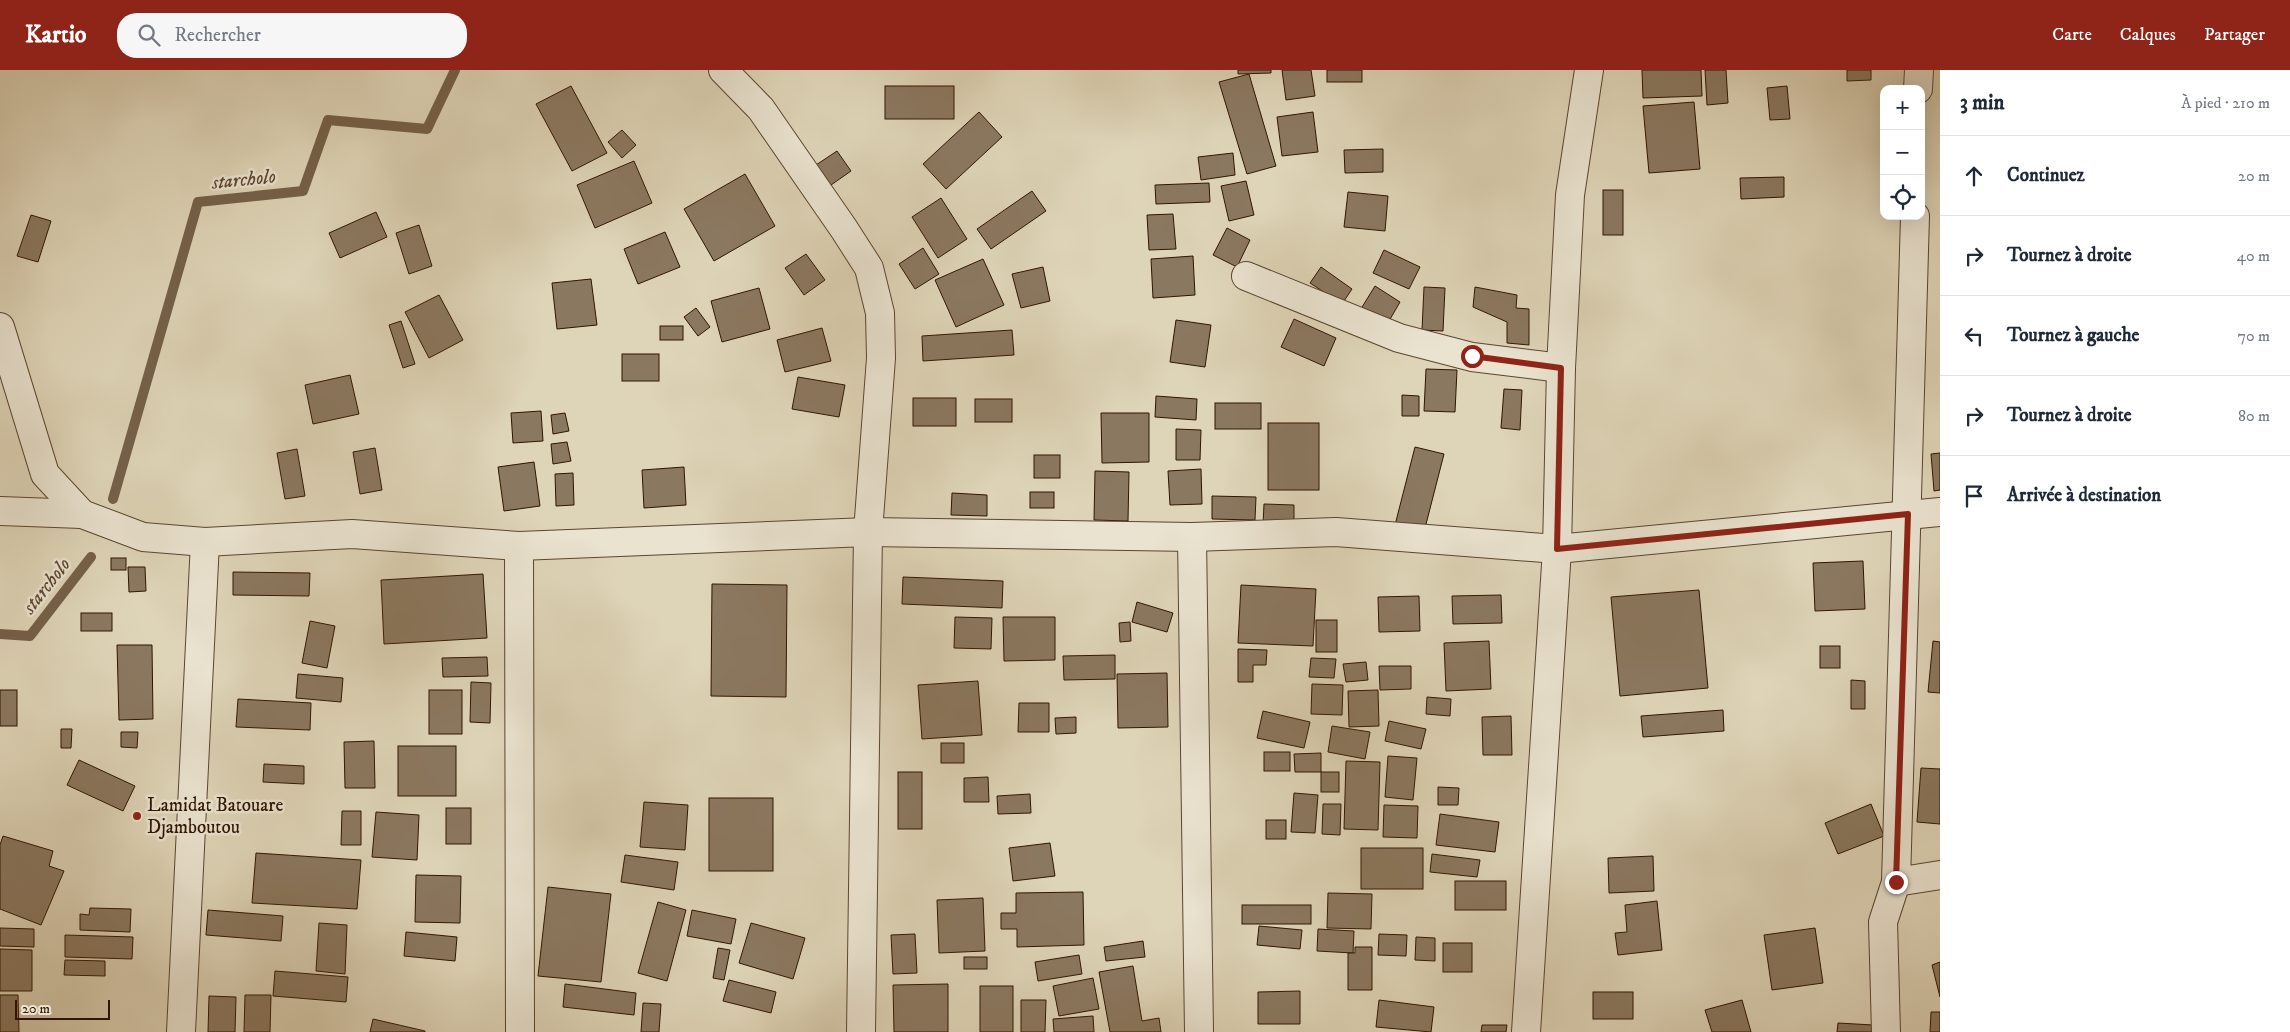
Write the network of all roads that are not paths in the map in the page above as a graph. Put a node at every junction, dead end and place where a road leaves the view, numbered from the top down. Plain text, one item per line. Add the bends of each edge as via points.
1 (722, 70) edge
2 (1589, 70) edge
3 (1919, 70) edge
4 (1918, 85) edge
5 (1915, 220) edge
6 (1246, 276) dead end
7 (0, 328) edge
8 (1561, 368) junction
9 (0, 511) edge
10 (1940, 512) edge
11 (82, 514) junction
12 (1908, 514) junction
13 (868, 532) junction
14 (1192, 537) junction
15 (204, 542) junction
16 (519, 546) junction
17 (1557, 549) junction
18 (1940, 875) edge
19 (1896, 882) junction
20 (181, 1032) edge
21 (520, 1032) edge
22 (861, 1032) edge
23 (1199, 1032) edge
24 (1526, 1032) edge
25 (1886, 1032) edge

1 - 13 street via 762,109 869,268 880,313 881,358
2 - 8 street via 1570,195
3 - 4 street
5 - 12 street
6 - 8 street via 1399,338 1472,356
7 - 11 street via 46,474
8 - 17 street
9 - 11 street
10 - 12 street
11 - 15 street via 143,537
12 - 17 street
12 - 19 street
13 - 14 street
13 - 16 street
13 - 22 street
14 - 17 street via 1336,532
14 - 23 street
15 - 16 street via 352,534
15 - 20 street
16 - 21 street
17 - 24 street
18 - 19 street
19 - 25 street via 1883,922

